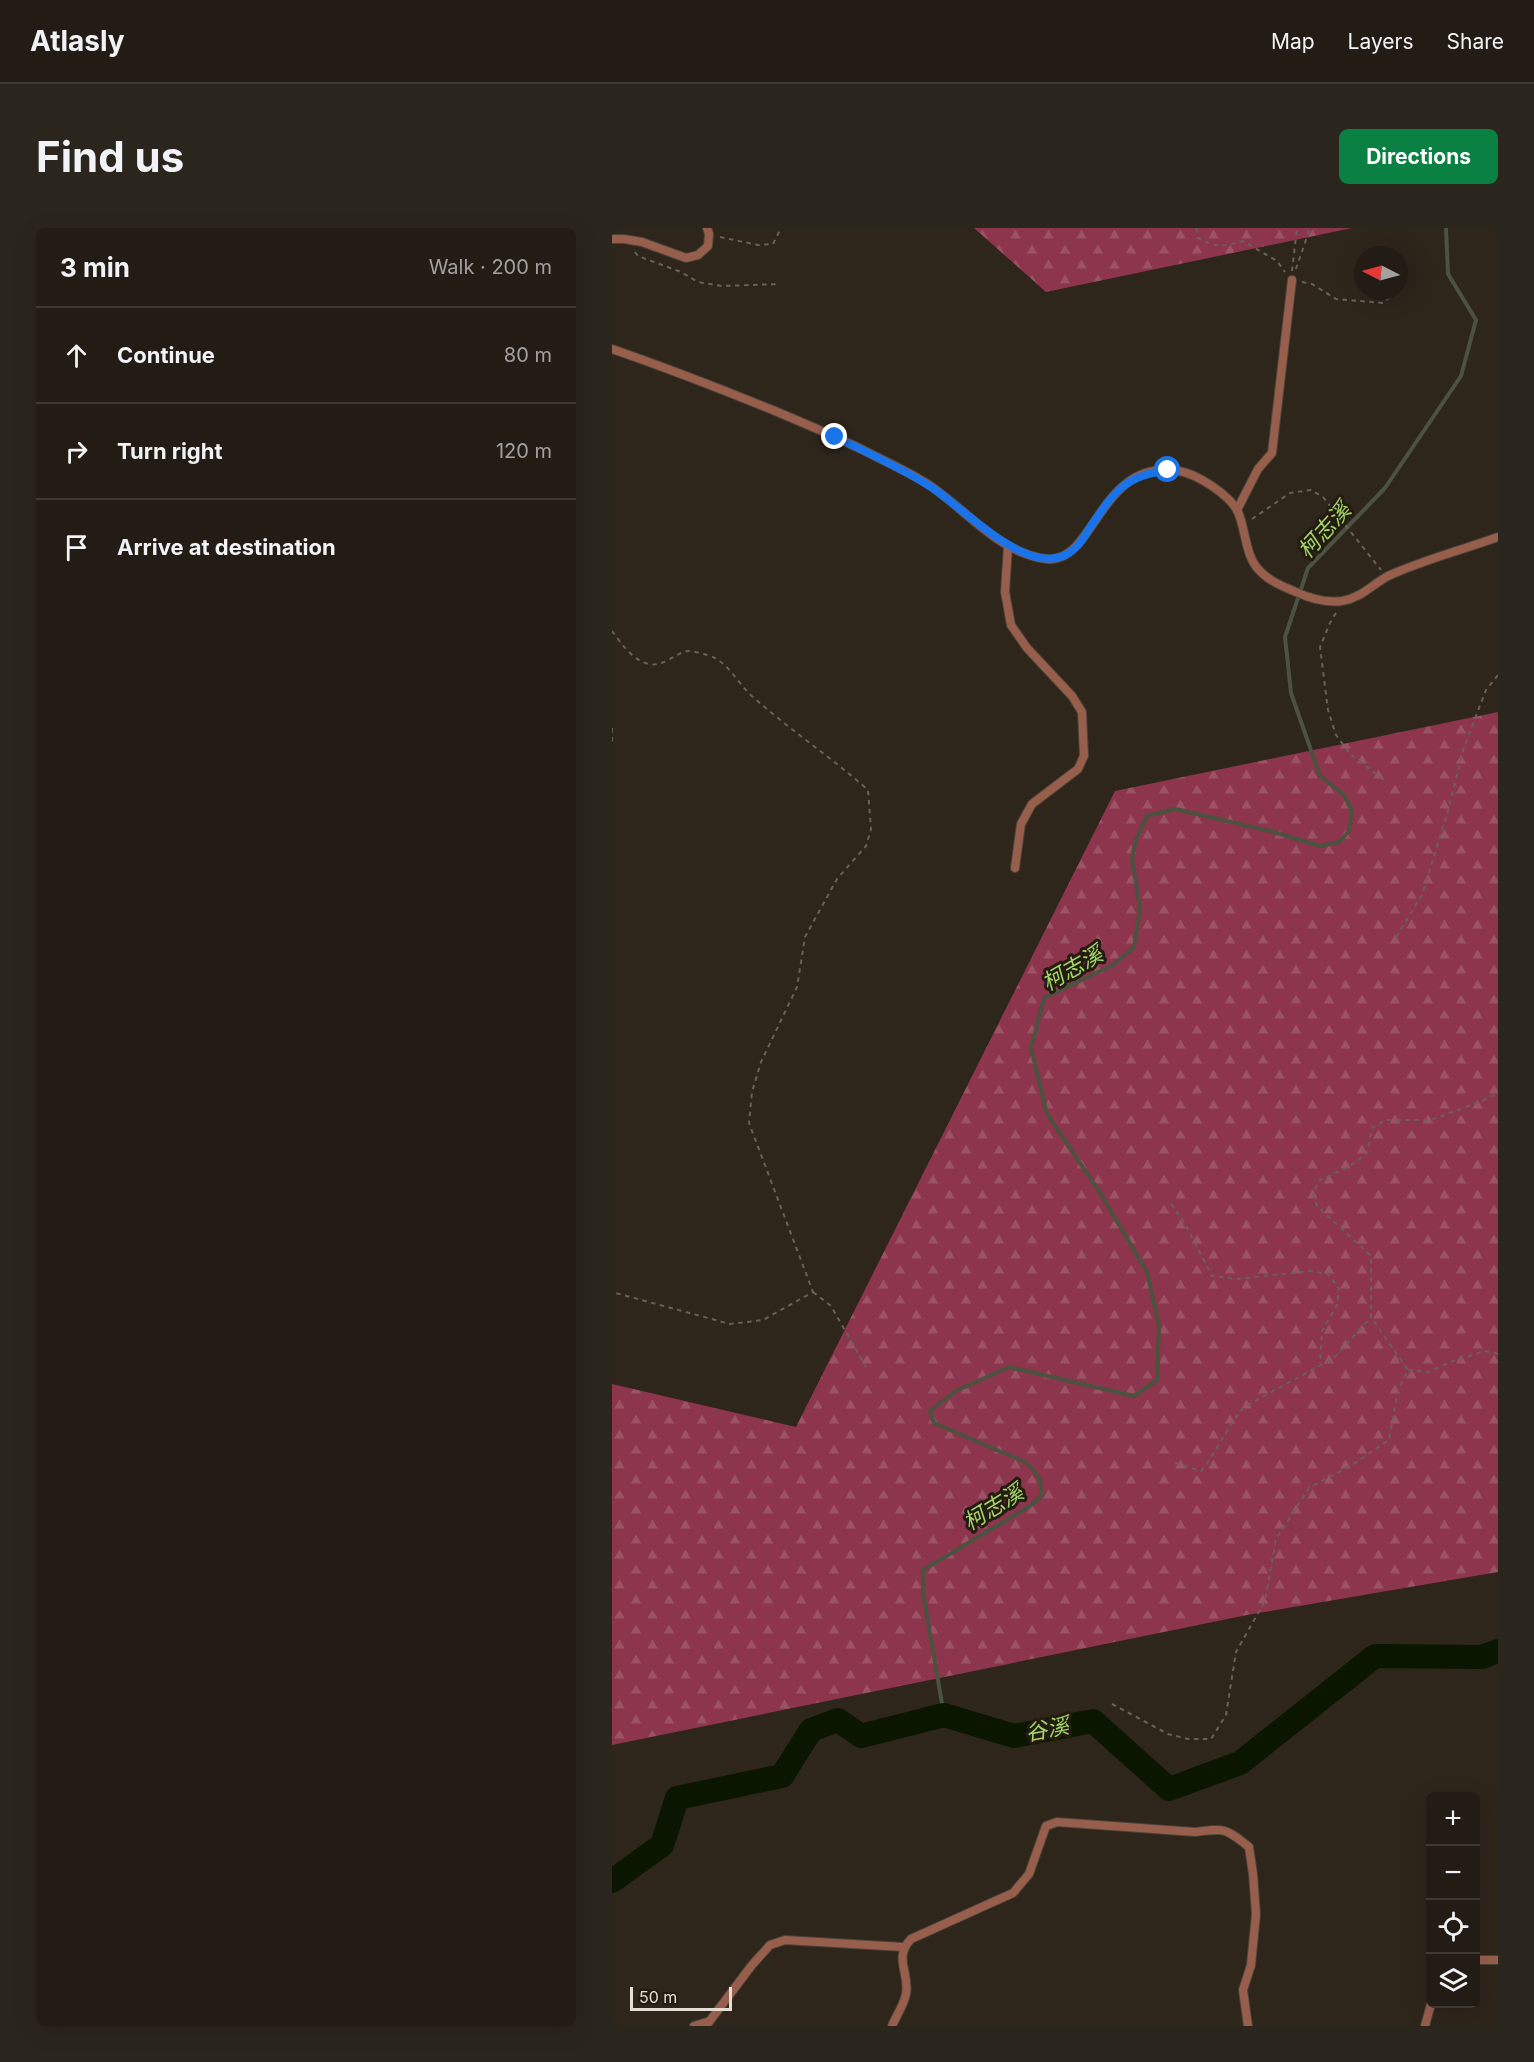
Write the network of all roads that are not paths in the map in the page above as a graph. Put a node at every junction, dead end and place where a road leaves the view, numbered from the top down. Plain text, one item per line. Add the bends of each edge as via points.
1 (708, 231) edge
2 (612, 239) edge
3 (1292, 280) road end
4 (612, 349) edge
5 (1237, 510) junction
6 (1498, 537) edge
7 (1008, 546) junction
8 (1015, 868) dead end
9 (903, 1947) junction
10 (1480, 1960) edge
11 (1498, 1960) edge
12 (1430, 2008) edge
13 (707, 2024) edge
14 (694, 2026) edge
15 (892, 2026) edge
16 (1248, 2026) edge
17 (1425, 2026) edge

1 - 2 lane via 708,246 698,255 686,258 642,242
3 - 5 lane via 1272,453 1258,470
4 - 7 lane via 691,376 865,451 930,486
5 - 6 lane via 1252,560 1260,572 1278,584 1324,601 1344,601 1368,591 1386,577
5 - 7 lane via 1217,490 1194,476 1181,471 1160,471 1131,480 1118,489 1076,548 1065,556 1050,559
7 - 8 lane via 1005,592 1011,625 1082,712 1084,756 1078,769 1032,804 1021,824
9 - 13 lane via 785,1940 770,1945
9 - 15 lane via 906,1994
9 - 16 lane via 911,1939 1014,1893 1029,1874 1046,1826 1057,1822 1196,1832 1217,1829 1230,1832 1249,1847 1254,1874 1256,1914 1251,1965 1243,1990
10 - 11 lane
12 - 17 lane
13 - 14 lane

